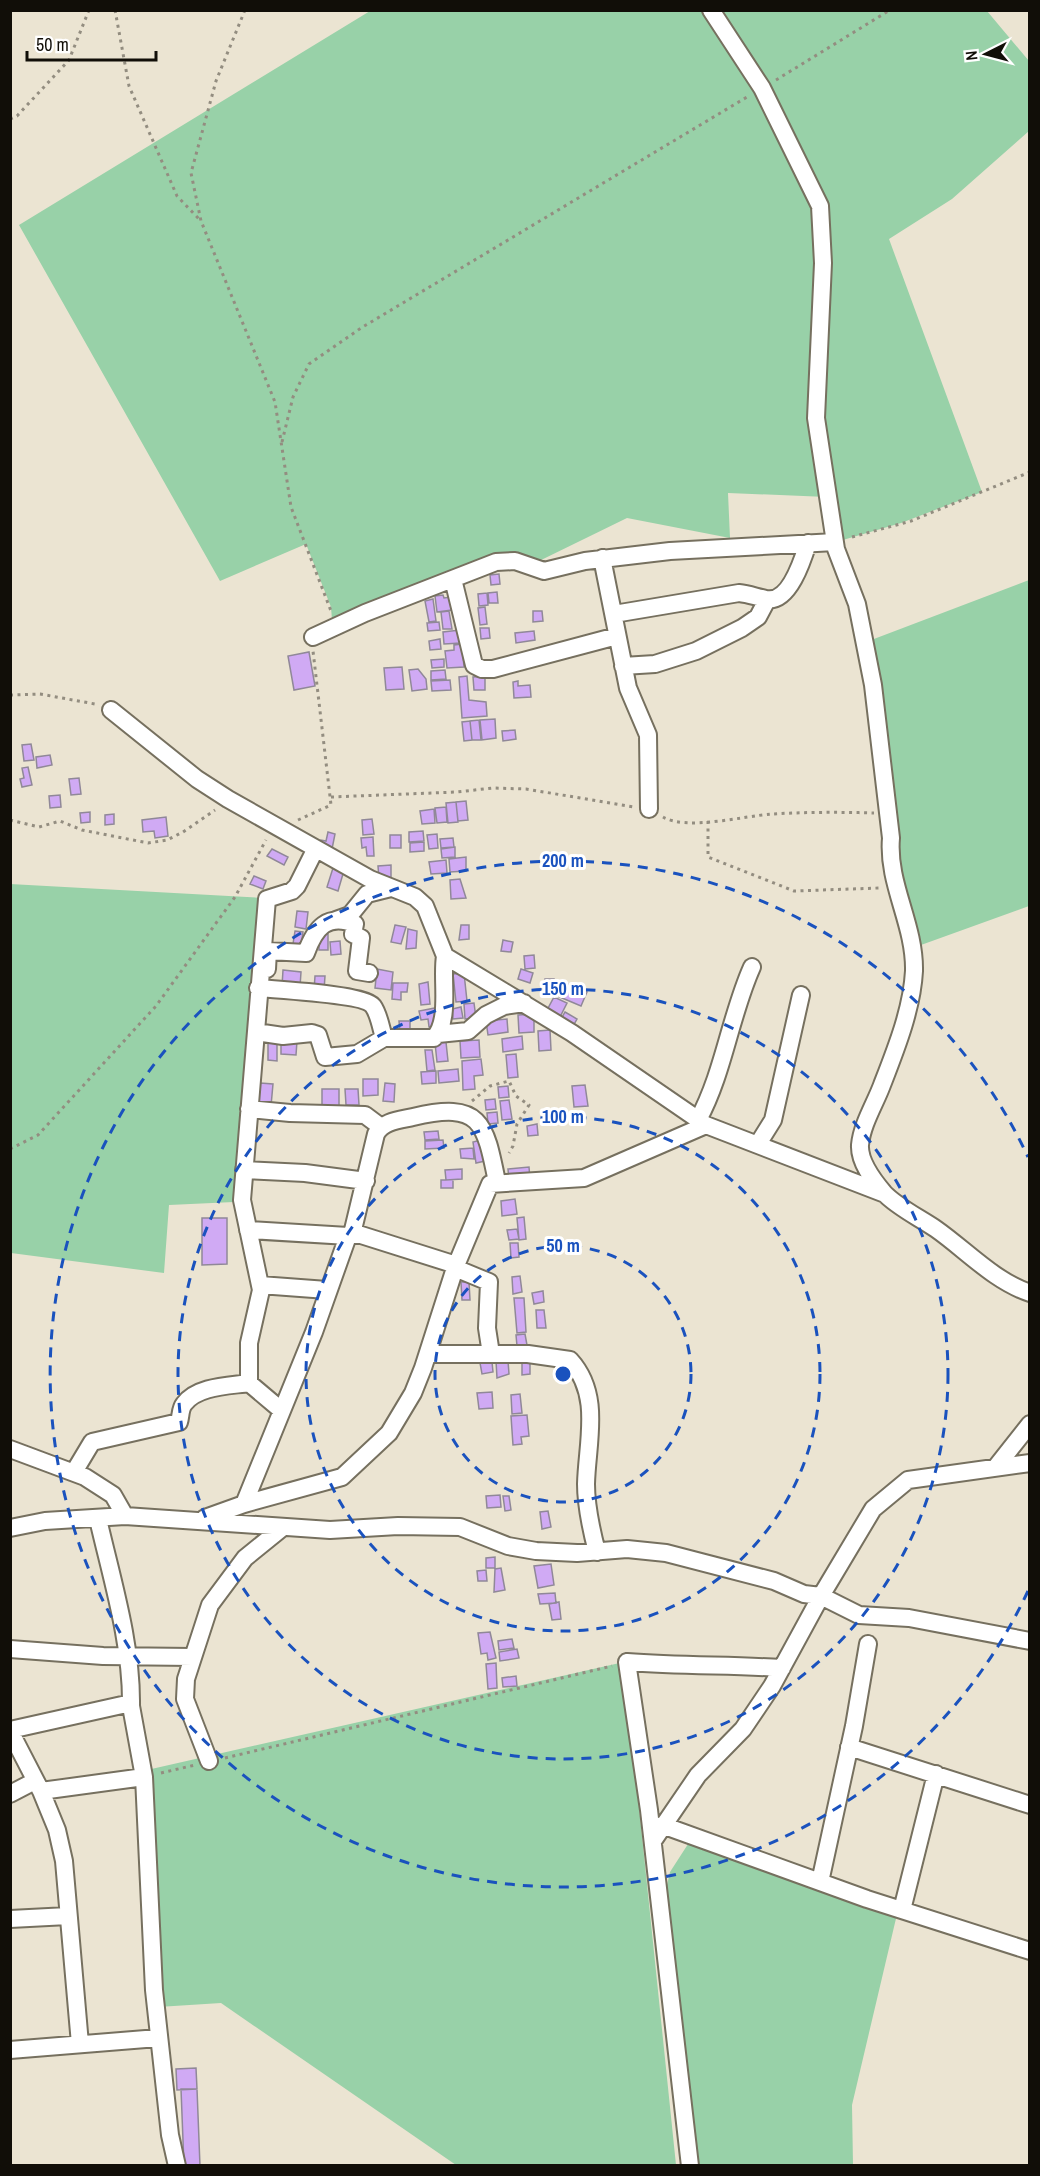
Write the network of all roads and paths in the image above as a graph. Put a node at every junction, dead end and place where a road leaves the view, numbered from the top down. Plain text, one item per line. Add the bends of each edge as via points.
1 (89, 10) edge
2 (115, 10) edge
3 (245, 10) edge
4 (711, 10) edge
5 (890, 10) edge
6 (762, 88) junction
7 (10, 119) edge
8 (201, 221) junction
9 (281, 443) junction
10 (1029, 471) edge
11 (835, 542) junction
12 (808, 543) junction
13 (602, 558) junction
14 (453, 579) junction
15 (767, 600) junction
16 (614, 614) junction
17 (617, 636) junction
18 (313, 637) junction
19 (623, 666) junction
20 (11, 693) edge
21 (111, 710) joint
22 (331, 797) junction
23 (228, 799) junction
24 (649, 809) junction
25 (887, 814) junction
26 (10, 820) edge
27 (708, 821) junction
28 (275, 827) junction
29 (315, 850) junction
30 (391, 888) junction
31 (896, 888) junction
32 (336, 920) junction
33 (445, 956) junction
34 (752, 967) dead end
35 (369, 973) dead end
36 (258, 988) junction
37 (801, 995) dead end
38 (524, 1004) junction
39 (256, 1032) junction
40 (438, 1034) junction
41 (384, 1038) junction
42 (249, 1109) junction
43 (459, 1111) junction
44 (702, 1123) junction
45 (381, 1127) junction
46 (758, 1144) junction
47 (10, 1149) edge
48 (244, 1170) junction
49 (496, 1177) junction
50 (366, 1181) junction
51 (885, 1195) junction
52 (248, 1230) junction
53 (350, 1235) junction
54 (456, 1266) junction
55 (260, 1285) junction
56 (327, 1290) junction
57 (1029, 1293) edge
58 (428, 1354) junction
59 (491, 1354) junction
60 (249, 1383) junction
61 (281, 1410) junction
62 (1029, 1424) edge
63 (10, 1449) edge
64 (1029, 1463) edge
65 (996, 1467) junction
66 (74, 1472) junction
67 (244, 1504) junction
68 (125, 1516) junction
69 (98, 1519) junction
70 (196, 1521) junction
71 (10, 1528) edge
72 (282, 1528) junction
73 (597, 1552) junction
74 (821, 1596) junction
75 (1029, 1641) edge
76 (868, 1644) dead end
77 (10, 1649) edge
78 (128, 1656) junction
79 (193, 1657) junction
80 (627, 1662) junction
81 (782, 1668) junction
82 (131, 1703) junction
83 (10, 1731) edge
84 (849, 1747) junction
85 (208, 1761) junction
86 (936, 1774) junction
87 (144, 1777) junction
88 (38, 1786) junction
89 (10, 1794) edge
90 (1029, 1805) edge
91 (662, 1825) junction
92 (653, 1841) junction
93 (820, 1882) junction
94 (902, 1910) junction
95 (68, 1916) junction
96 (10, 1919) edge
97 (1029, 1951) edge
98 (158, 2038) junction
99 (80, 2044) junction
100 (10, 2050) edge
101 (177, 2166) edge
102 (690, 2166) edge

1 - 7 path via 69,60
2 - 8 path via 129,86 177,196
3 - 8 path via 216,81 191,173
4 - 6 street
5 - 6 path
6 - 9 path via 361,328 309,364 293,397
6 - 11 street via 820,206 823,263 816,418
8 - 9 path via 275,402
9 - 18 path via 291,507 331,607 332,620
10 - 11 path via 911,521
11 - 12 street
11 - 25 street via 861,623 876,703
12 - 13 street
12 - 15 street via 798,573 780,594
13 - 14 street via 544,571 515,561 496,562
13 - 16 street
14 - 17 street via 471,656 474,665 482,669
14 - 18 street
15 - 16 street via 739,593
15 - 19 street via 758,617 696,651 655,664
16 - 17 street
17 - 19 street
18 - 22 path
19 - 24 street via 633,704 648,735
20 - 21 path via 88,702
21 - 23 street via 196,779
22 - 24 path via 526,789
22 - 28 path via 331,805 313,815
23 - 26 path via 183,832 148,843 82,830 60,821 39,827
23 - 28 street
24 - 27 path via 670,821
25 - 27 path via 772,814
25 - 31 street
27 - 31 path via 708,857 794,891
28 - 29 street
28 - 47 path via 235,897 156,1006 38,1135
29 - 30 street
29 - 36 street via 297,886 267,899
30 - 32 street via 367,894 350,915
30 - 33 street via 415,897 425,906
31 - 51 street via 912,937 912,993 860,1144 866,1166
32 - 35 street via 355,924 353,934 361,938 357,970
32 - 36 street via 313,933 306,953 268,951 265,981
33 - 38 street
33 - 40 street via 445,1000
34 - 44 street
36 - 39 street
36 - 41 street via 366,1001 374,1007
37 - 46 street via 773,1120
38 - 40 street via 504,1006 468,1031
38 - 44 street
39 - 41 street via 318,1035 325,1057 357,1054
39 - 42 street
40 - 41 street via 425,1040
42 - 45 street via 365,1115
42 - 48 street
43 - 45 street via 438,1111
43 - 49 street via 471,1115 488,1136
43 - 49 path via 490,1086 509,1081 516,1096 529,1105
44 - 46 street
44 - 49 street via 584,1178
45 - 50 street
46 - 51 street
48 - 50 street
48 - 52 street via 242,1200
49 - 54 street via 486,1191
50 - 53 street
51 - 57 street via 1001,1279
52 - 53 street
52 - 55 street
53 - 54 street via 398,1245
53 - 56 street
54 - 58 street
54 - 59 street via 489,1282 487,1328
55 - 56 street
55 - 60 street via 249,1343
56 - 61 street
58 - 59 street
58 - 67 street via 413,1393 389,1433 342,1477
59 - 73 street via 528,1354 570,1360 574,1364 592,1415 586,1483 589,1521
60 - 61 street
60 - 66 street via 204,1390 182,1408 179,1422 92,1442
61 - 67 street
62 - 65 street
63 - 66 street
64 - 65 street
65 - 74 street via 908,1480 873,1509
66 - 68 street via 113,1495
67 - 70 street
68 - 69 street
68 - 70 street
69 - 71 street via 54,1520
69 - 78 street
70 - 72 street
72 - 73 street via 460,1527 508,1546 536,1551
72 - 79 street via 245,1558 210,1605
73 - 74 street via 627,1549 666,1553
74 - 75 street via 858,1615 909,1618
74 - 81 street
76 - 84 street
77 - 78 street
78 - 79 street
78 - 82 street
79 - 85 street via 184,1687 185,1699
80 - 81 street
80 - 85 path
80 - 92 street
81 - 91 street via 743,1729 698,1775
82 - 83 street
82 - 87 street
83 - 88 street
84 - 86 street
84 - 93 street
85 - 87 path
86 - 90 street
86 - 94 street
87 - 88 street
87 - 98 street
88 - 89 street
88 - 95 street via 57,1830
91 - 92 street
91 - 93 street
92 - 102 street
93 - 94 street
94 - 97 street
95 - 96 street
95 - 99 street
98 - 99 street
98 - 101 street
99 - 100 street

